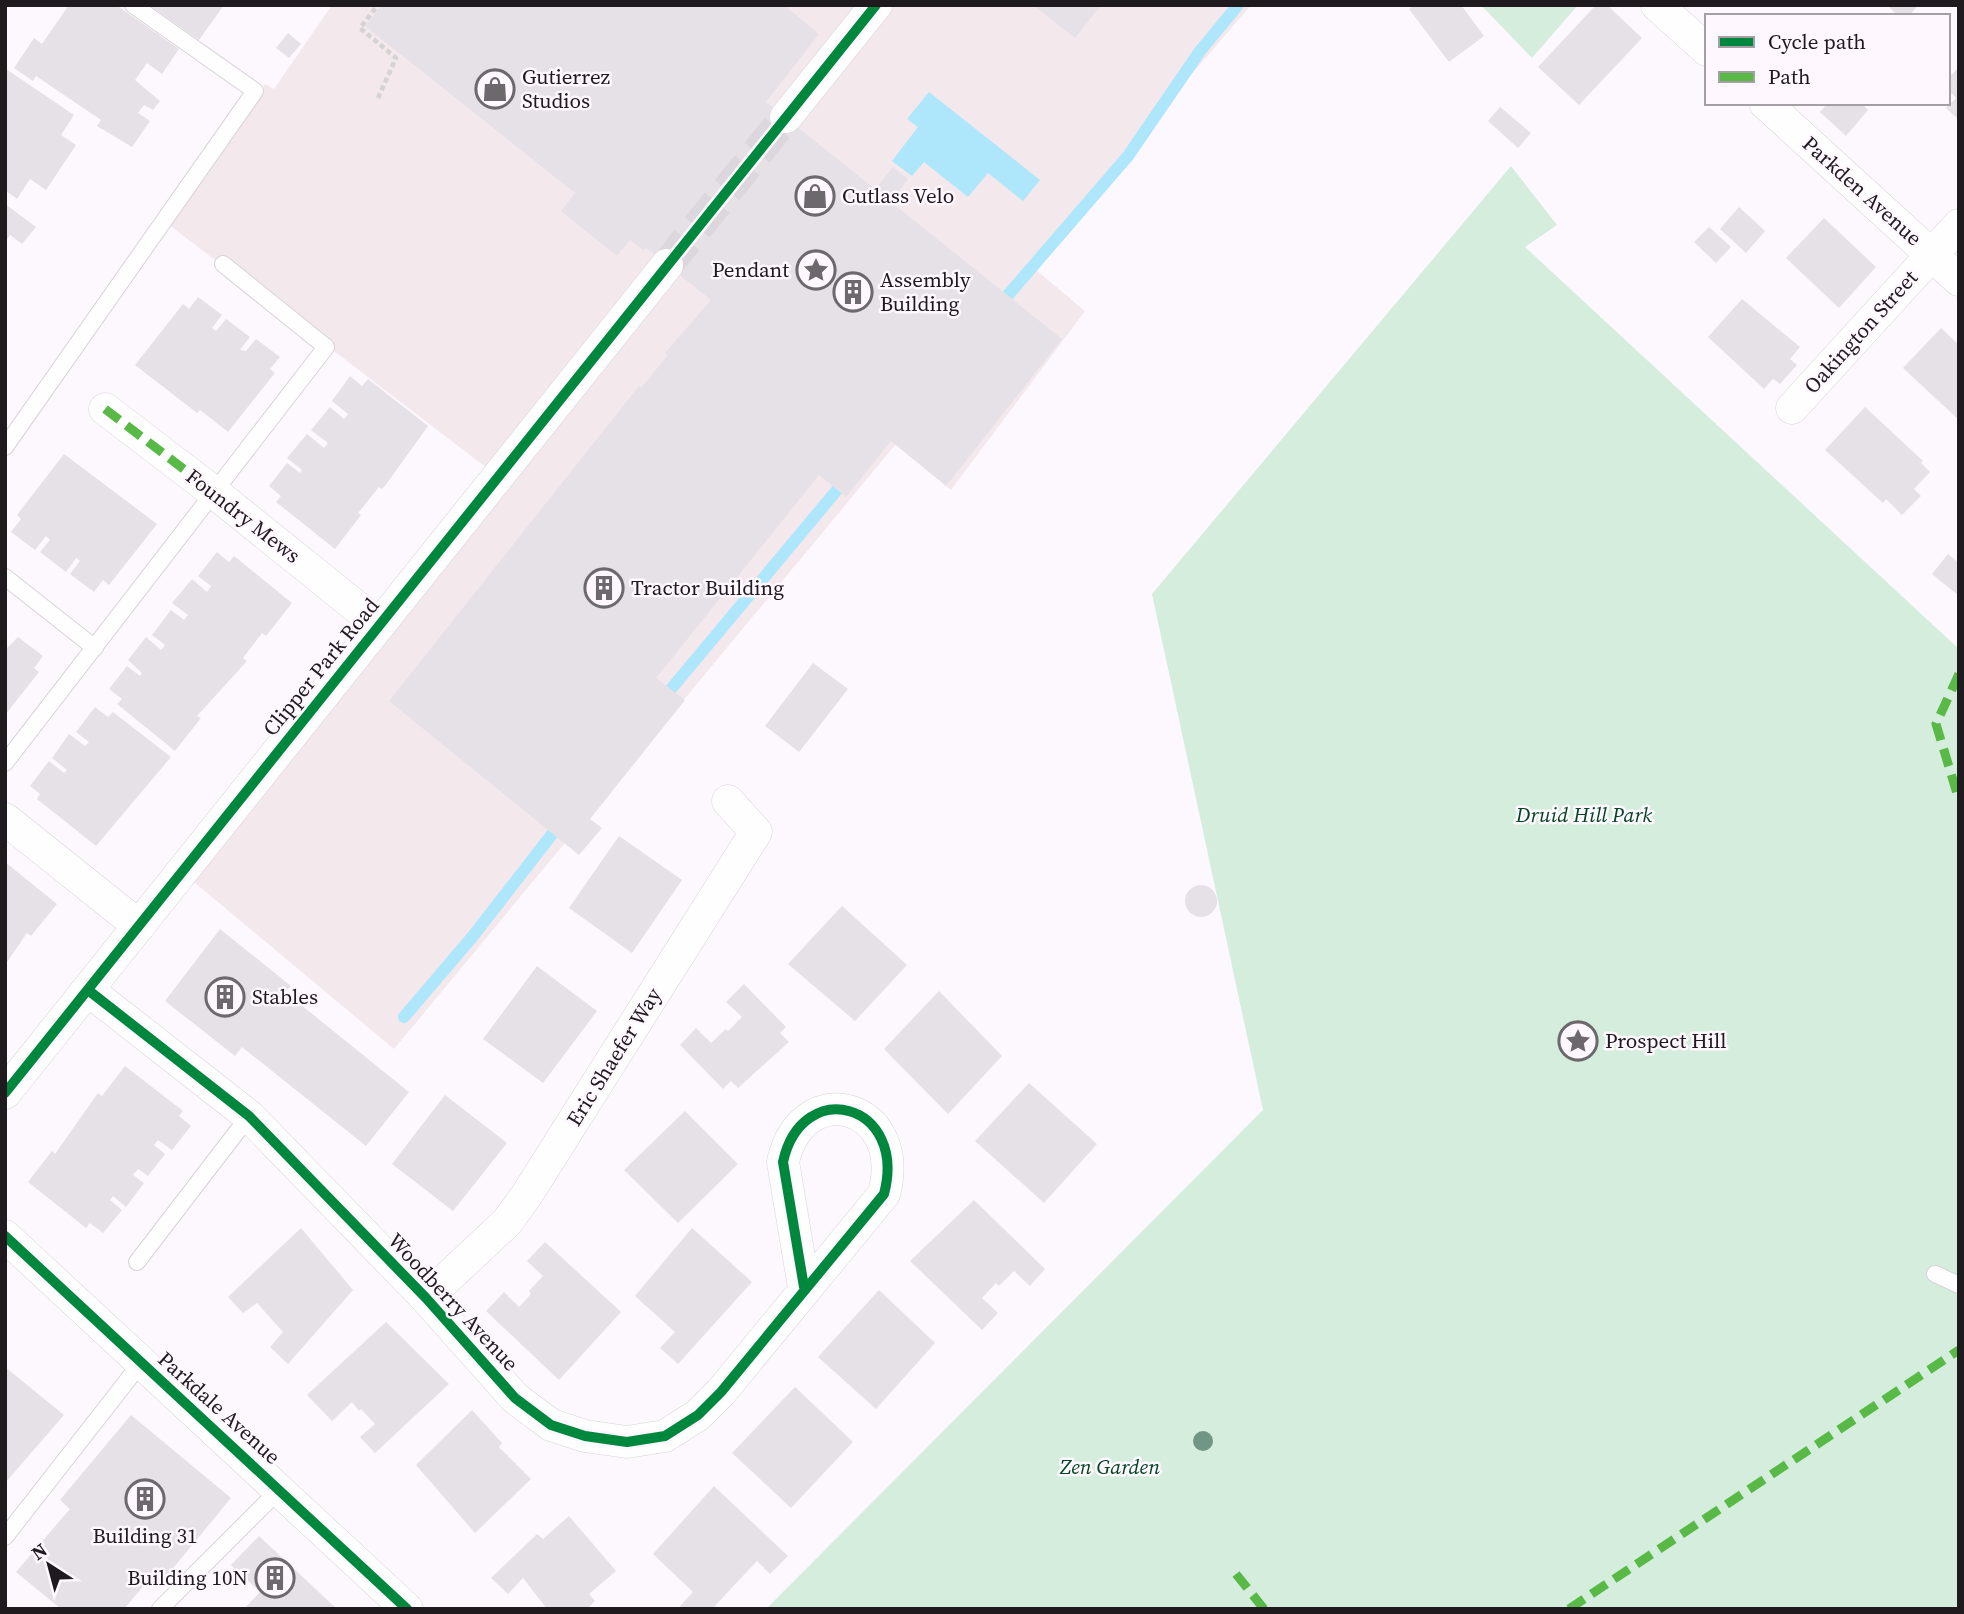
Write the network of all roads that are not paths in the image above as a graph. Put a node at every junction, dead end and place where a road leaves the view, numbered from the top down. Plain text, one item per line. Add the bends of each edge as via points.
1 (133, 5) edge
2 (876, 5) edge
3 (1657, 5) edge
4 (1705, 48) edge
5 (1767, 105) edge
6 (786, 117) tunnel mouth
7 (1959, 225) edge
8 (1931, 254) junction
9 (223, 264) dead end
10 (667, 265) tunnel mouth
11 (1959, 280) edge
12 (1792, 408) dead end
13 (105, 409) dead end
14 (5, 447) edge
15 (215, 493) junction
16 (5, 577) edge
17 (379, 625) junction
18 (95, 648) junction
19 (5, 763) edge
20 (728, 801) dead end
21 (5, 819) edge
22 (139, 926) junction
23 (88, 990) junction
24 (5, 1093) edge
25 (249, 1116) junction
26 (5, 1237) edge
27 (137, 1262) dead end
28 (1935, 1275) dead end
29 (1959, 1285) edge
30 (804, 1287) junction
31 (426, 1298) junction
32 (141, 1363) junction
33 (280, 1489) junction
34 (5, 1536) edge
35 (160, 1609) edge
36 (407, 1609) edge

1 - 14 lane via 255,91
2 - 6 street
3 - 4 street
5 - 8 street, Parkden Avenue
7 - 8 street, Oakington Street
8 - 11 street, Parkden Avenue
8 - 12 street, Oakington Street
9 - 15 lane via 326,347
10 - 17 street, Clipper Park Road
13 - 15 street, Foundry Mews
15 - 17 street, Foundry Mews
15 - 18 lane
16 - 18 lane
17 - 22 street, Clipper Park Road
18 - 19 lane
20 - 31 street, Eric Shaefer Way via 756,832 508,1222
21 - 22 street
22 - 23 street, Clipper Park Road
23 - 24 street, Clipper Park Road
23 - 25 street, Woodberry Avenue
25 - 27 lane
25 - 31 street, Woodberry Avenue
26 - 32 street, Parkdale Avenue
28 - 29 lane
30 - 30 street, Woodberry Avenue via 884,1194 890,1172 876,1126 838,1108 799,1124 787,1143 783,1162
30 - 31 street, Woodberry Avenue via 747,1362 698,1415 666,1436 627,1442 551,1425 515,1398
32 - 33 street, Parkdale Avenue
32 - 34 lane
33 - 35 lane
33 - 36 street, Parkdale Avenue

